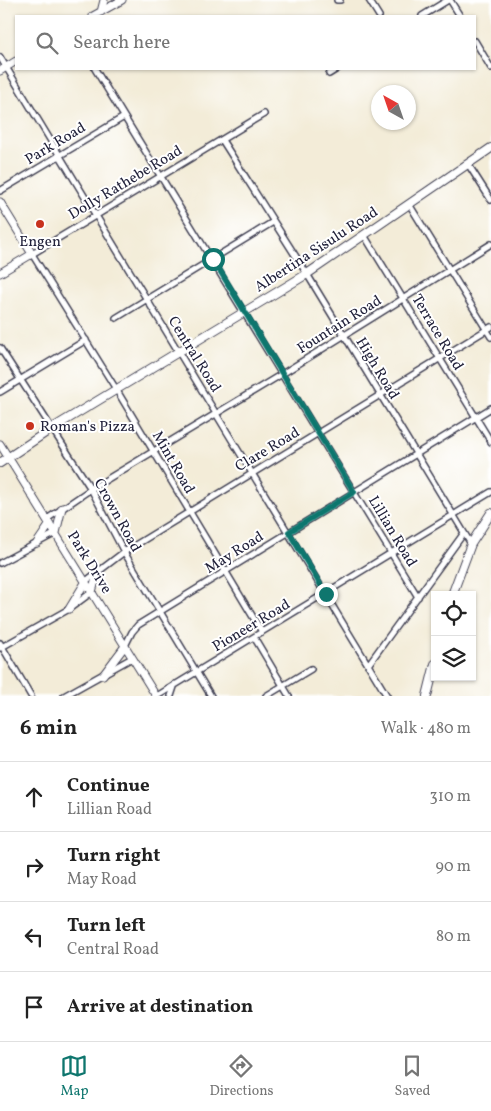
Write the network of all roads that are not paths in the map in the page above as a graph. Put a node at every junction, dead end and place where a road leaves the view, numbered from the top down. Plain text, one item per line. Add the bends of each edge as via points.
1 (104, 0) edge
2 (122, 0) edge
3 (369, 0) edge
4 (449, 0) edge
5 (101, 12) junction
6 (95, 15) edge
7 (378, 15) edge
8 (424, 15) edge
9 (459, 15) edge
10 (476, 42) edge
11 (0, 57) edge
12 (489, 58) edge
13 (15, 62) edge
14 (491, 68) edge
15 (3, 69) edge
16 (96, 70) edge
17 (335, 70) edge
18 (329, 74) dead end
19 (264, 114) dead end
20 (124, 117) junction
21 (222, 140) junction
22 (491, 148) edge
23 (59, 156) junction
24 (468, 164) junction
25 (160, 176) junction
26 (0, 191) edge
27 (491, 200) edge
28 (0, 202) edge
29 (409, 204) junction
30 (96, 215) junction
31 (273, 222) junction
32 (364, 235) junction
33 (491, 244) edge
34 (32, 254) junction
35 (213, 259) junction
36 (450, 269) junction
37 (0, 273) edge
38 (306, 274) junction
39 (146, 299) junction
40 (404, 299) junction
41 (244, 311) junction
42 (116, 318) dead end
43 (489, 328) edge
44 (344, 336) junction
45 (491, 337) edge
46 (86, 340) junction
47 (0, 348) edge
48 (179, 351) junction
49 (439, 359) junction
50 (282, 374) junction
51 (20, 380) junction
52 (116, 389) junction
53 (0, 392) edge
54 (380, 395) junction
55 (491, 408) edge
56 (217, 413) junction
57 (476, 417) junction
58 (51, 429) junction
59 (318, 433) junction
60 (491, 442) edge
61 (0, 444) edge
62 (153, 452) junction
63 (415, 454) junction
64 (8, 457) junction
65 (0, 464) edge
66 (253, 472) junction
67 (91, 489) junction
68 (354, 492) junction
69 (491, 492) edge
70 (62, 508) junction
71 (188, 512) junction
72 (491, 513) edge
73 (454, 516) junction
74 (48, 521) junction
75 (56, 532) junction
76 (289, 532) junction
77 (464, 533) junction
78 (37, 543) junction
79 (470, 544) junction
80 (124, 552) junction
81 (392, 554) junction
82 (0, 563) edge
83 (98, 570) junction
84 (225, 571) junction
85 (86, 581) junction
86 (453, 591) edge
87 (92, 592) junction
88 (326, 594) junction
89 (418, 597) junction
90 (69, 609) junction
91 (160, 611) junction
92 (262, 632) junction
93 (254, 637) junction
94 (1, 646) edge
95 (125, 646) junction
96 (132, 658) junction
97 (368, 665) junction
98 (311, 669) dead end
99 (197, 672) junction
100 (103, 675) junction
101 (431, 680) edge
102 (175, 683) junction
103 (283, 686) junction
104 (31, 696) edge
105 (64, 696) edge
106 (156, 696) edge
107 (171, 696) edge
108 (211, 696) edge
109 (266, 696) edge
110 (289, 696) edge
111 (387, 696) edge
112 (427, 696) edge

1 - 5 street
2 - 5 street
3 - 7 street
4 - 8 street
4 - 9 street
5 - 6 street
10 - 12 street
11 - 15 street, Central Road
12 - 14 street
13 - 15 street
15 - 23 street, Central Road
16 - 20 street, Lillian Road
17 - 18 street
19 - 21 street, Dolly Rathebe Road
20 - 23 street, Park Road
20 - 25 street, Lillian Road
21 - 25 street, Dolly Rathebe Road
21 - 31 street, High Road
22 - 24 main road, Albertina Sisulu Road
23 - 26 street, Park Road
23 - 30 street, Central Road
24 - 27 street
24 - 29 main road, Albertina Sisulu Road
25 - 30 street, Dolly Rathebe Road
25 - 35 street, Lillian Road
28 - 34 street
29 - 32 main road, Albertina Sisulu Road
29 - 36 street
30 - 34 street, Dolly Rathebe Road
30 - 39 street, Central Road
31 - 35 street
31 - 38 street, High Road
32 - 38 main road, Albertina Sisulu Road
32 - 40 street, Terrace Road
33 - 36 street, Fountain Road
34 - 37 street, Dolly Rathebe Road
34 - 46 street, Mint Road
35 - 39 street
35 - 41 street, Lillian Road
36 - 40 street, Fountain Road
36 - 43 street
38 - 41 main road, Albertina Sisulu Road
38 - 44 street, High Road
39 - 42 street
39 - 48 street, Central Road
40 - 44 street, Fountain Road
40 - 49 street, Terrace Road
41 - 48 main road, Albertina Sisulu Road
41 - 50 street, Lillian Road
43 - 45 street
43 - 49 street, Clare Road
44 - 50 street, Fountain Road
44 - 54 street, High Road
46 - 51 street
46 - 52 street, Mint Road
47 - 51 street, Crown Road
48 - 52 main road, Albertina Sisulu Road
48 - 56 street, Central Road
49 - 54 street, Clare Road
49 - 57 street, Terrace Road
50 - 56 street, Fountain Road
50 - 59 street, Lillian Road
51 - 53 street
51 - 58 street, Crown Road
52 - 58 main road, Albertina Sisulu Road
52 - 62 street, Mint Road
54 - 59 street, Clare Road
54 - 63 street, High Road
55 - 57 street, May Road
56 - 62 street, Fountain Road
56 - 66 street, Central Road
57 - 60 street, Terrace Road
57 - 63 street, May Road
58 - 64 main road, Albertina Sisulu Road
58 - 67 street, Crown Road
59 - 66 street, Clare Road
59 - 68 street, Lillian Road
61 - 64 street, Park Drive
62 - 67 street, Fountain Road
62 - 71 street, Mint Road
63 - 68 street, May Road
63 - 73 street, High Road
64 - 65 main road, Albertina Sisulu Road
64 - 74 street, Park Drive
66 - 71 street, Clare Road
66 - 76 street, Central Road
67 - 70 street, Fountain Road
67 - 80 street, Crown Road
68 - 76 street, May Road
68 - 81 street, Lillian Road
69 - 73 street, Pioneer Road
70 - 74 street, Fountain Road
70 - 75 street
71 - 80 street, Clare Road
71 - 84 street, Mint Road
72 - 79 main road
73 - 77 street, High Road
73 - 81 street, Pioneer Road
74 - 75 street, Park Drive
74 - 78 street
75 - 78 street
75 - 85 street, Park Drive
76 - 84 street, May Road
76 - 88 street, Central Road
77 - 79 street, High Road
77 - 89 street
78 - 82 street
79 - 86 main road
80 - 83 street, Clare Road
80 - 91 street, Crown Road
81 - 88 street, Pioneer Road
81 - 89 street, Lillian Road
83 - 85 street, Clare Road
83 - 87 street
84 - 91 street, May Road
84 - 92 street, Mint Road
85 - 87 street, Park Drive
85 - 90 street
87 - 90 street
87 - 95 street, Park Drive
88 - 92 street, Pioneer Road
88 - 97 street, Central Road
89 - 97 street
90 - 94 street
91 - 95 street, May Road via 135,628
91 - 99 street, Crown Road
92 - 93 street, Pioneer Road
93 - 99 street, Pioneer Road
93 - 103 street
94 - 104 street
95 - 96 street, Park Drive
95 - 100 street
96 - 100 street
96 - 106 street, Park Drive
97 - 111 street, Central Road
98 - 103 street
99 - 102 street, Pioneer Road
99 - 108 street, Crown Road
100 - 105 street
101 - 112 main road
102 - 106 street, Pioneer Road
102 - 107 street
103 - 109 street
103 - 110 street

